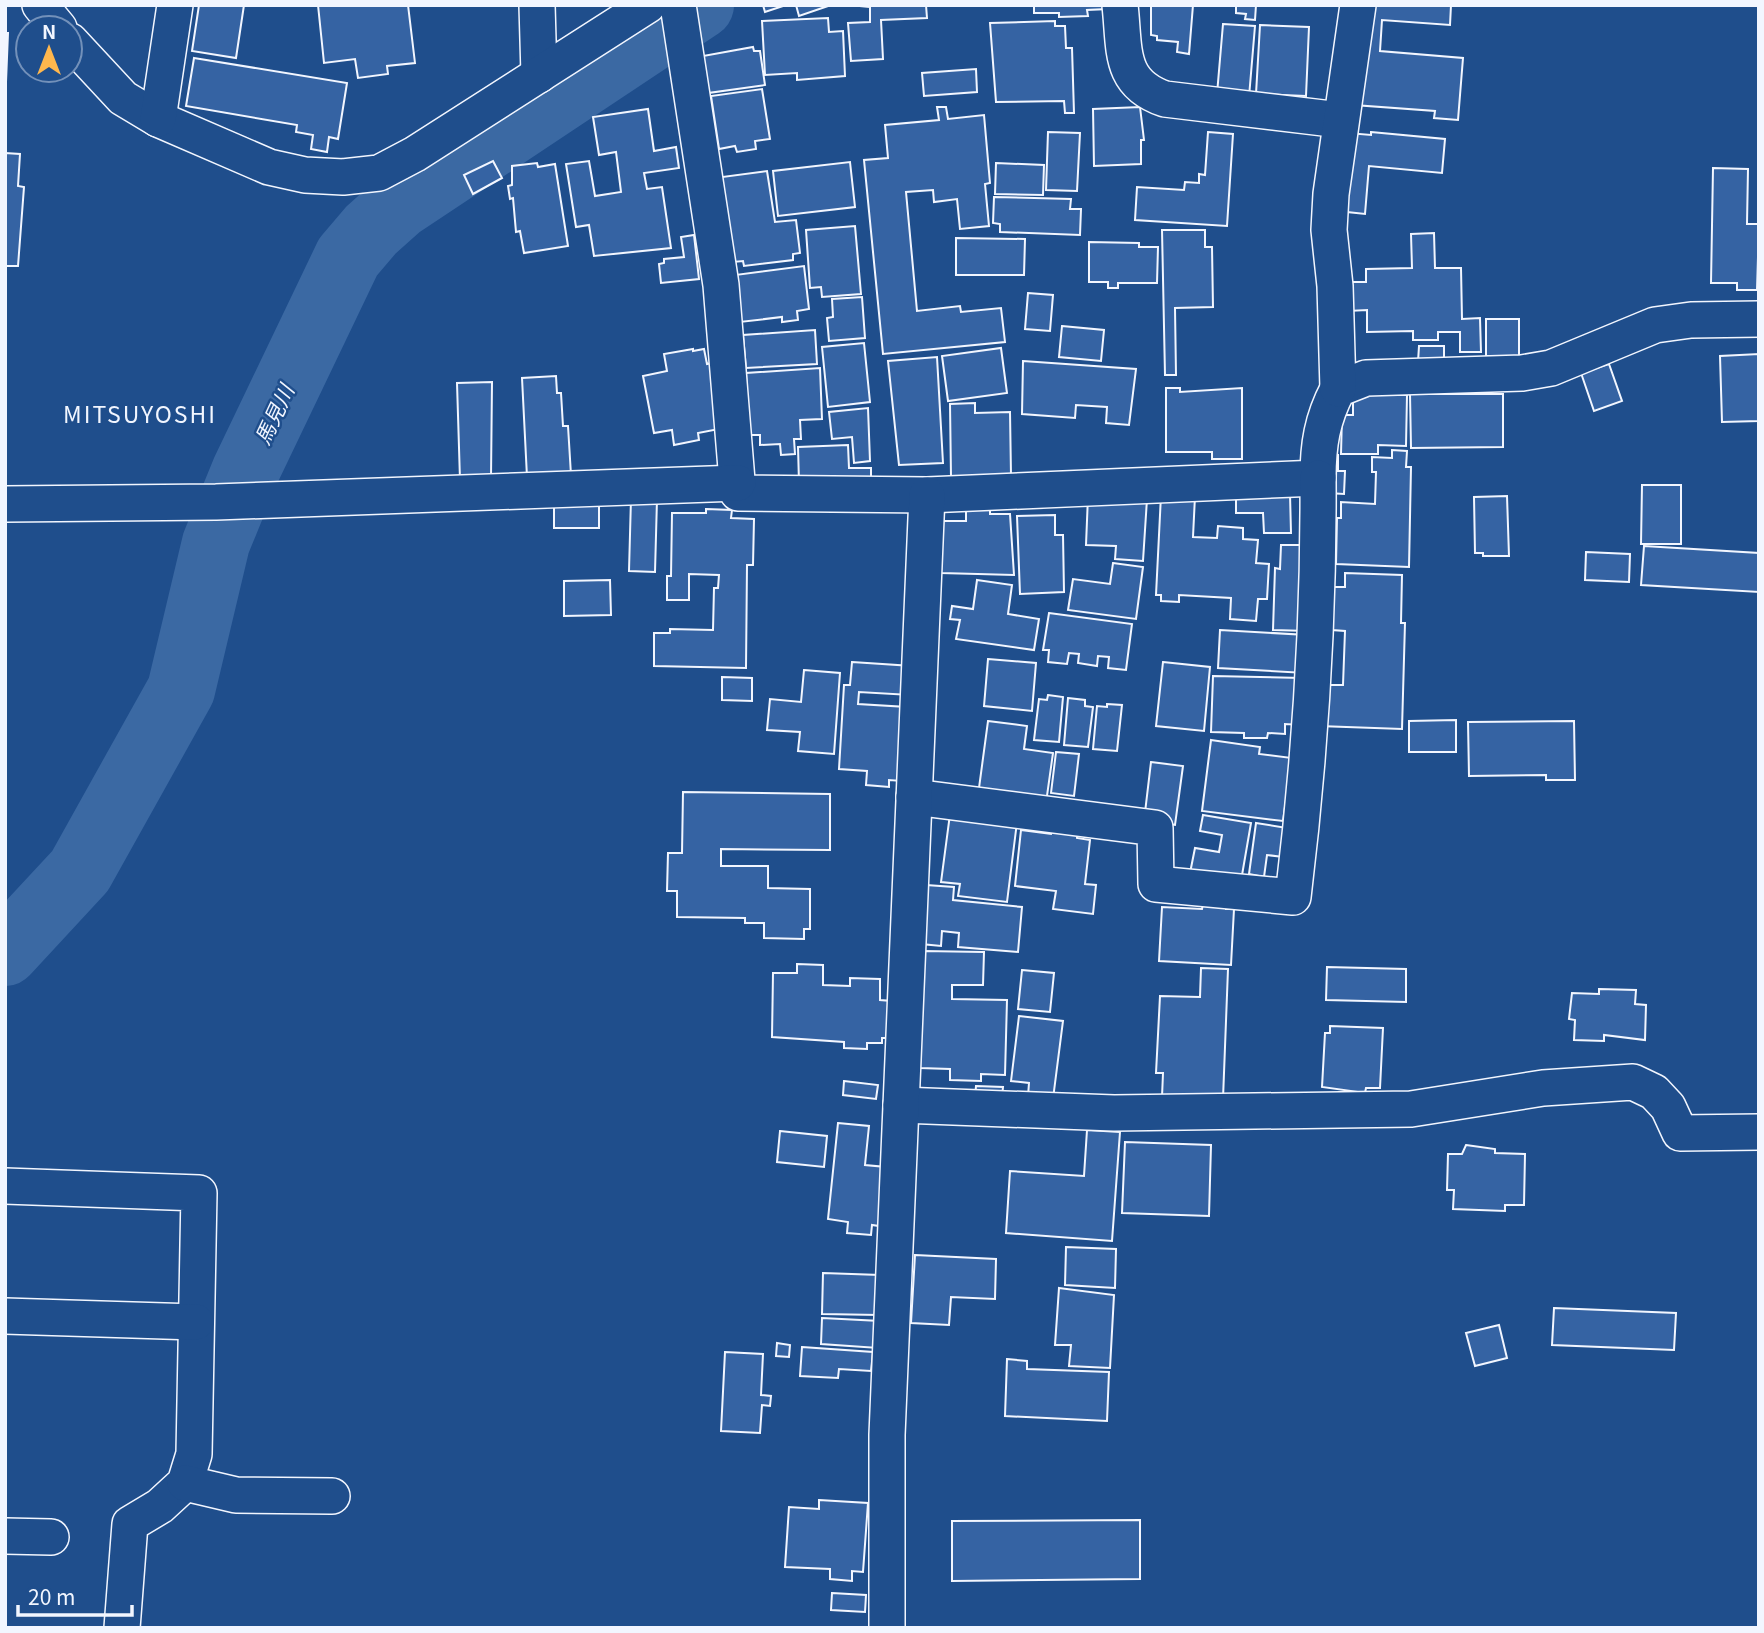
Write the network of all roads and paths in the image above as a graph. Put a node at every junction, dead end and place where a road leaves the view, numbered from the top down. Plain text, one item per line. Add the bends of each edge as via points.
1 (175, 5) edge
2 (537, 5) edge
3 (1120, 5) edge
4 (1358, 5) edge
5 (668, 6) edge
6 (84, 56) edge
7 (539, 75) junction
8 (159, 119) junction
9 (1340, 120) junction
10 (1759, 318) edge
11 (1338, 389) junction
12 (1318, 478) junction
13 (738, 483) junction
14 (927, 495) junction
15 (5, 504) edge
16 (914, 797) junction
17 (901, 1105) junction
18 (1759, 1132) edge
19 (5, 1185) edge
20 (5, 1316) edge
21 (196, 1322) junction
22 (185, 1483) junction
23 (332, 1496) dead end
24 (5, 1536) edge
25 (51, 1537) dead end
26 (122, 1628) edge
27 (887, 1628) edge

1 - 8 street
2 - 7 street
3 - 9 street via 1129,70 1132,80 1146,92 1165,99
4 - 9 street
5 - 7 street
5 - 13 street via 685,44 721,285
6 - 8 street via 123,98
7 - 8 street via 379,173 304,175 269,167
9 - 11 street via 1329,230
10 - 11 street via 1656,325 1551,368 1366,378
11 - 12 street via 1318,444
12 - 14 street
12 - 16 street via 1319,570 1305,796 1293,897 1156,884 1155,828
13 - 14 street via 738,493
13 - 15 street via 257,501
14 - 16 street
16 - 17 street
17 - 18 street via 1114,1113 1411,1109 1543,1088 1633,1082 1654,1092 1674,1120
17 - 27 street via 887,1435
19 - 21 street via 199,1194
20 - 21 street
21 - 22 street via 194,1454
22 - 23 street via 236,1495
22 - 26 street via 130,1524
24 - 25 street

